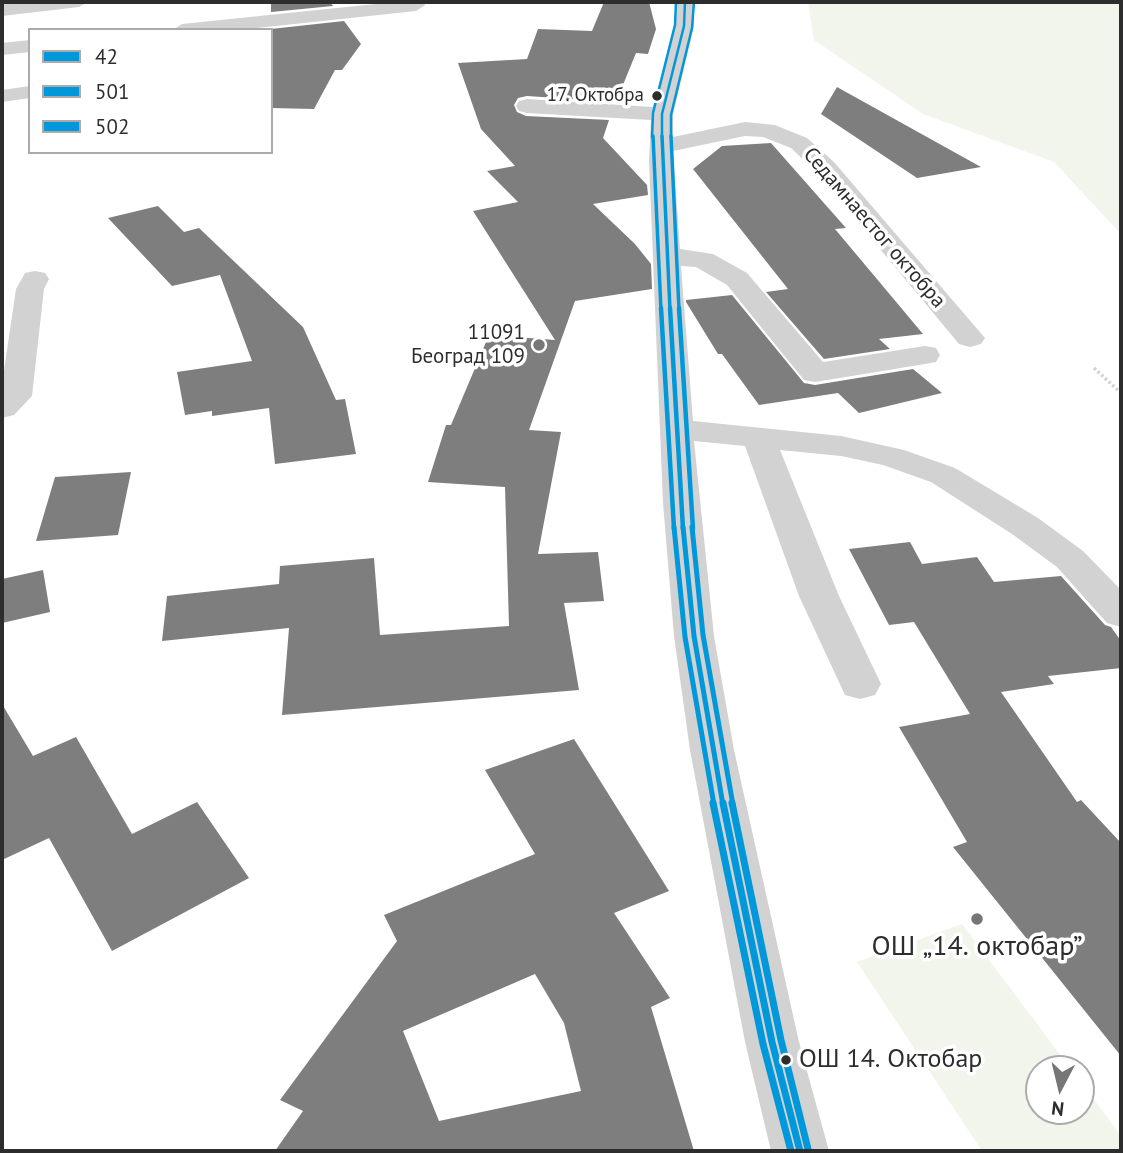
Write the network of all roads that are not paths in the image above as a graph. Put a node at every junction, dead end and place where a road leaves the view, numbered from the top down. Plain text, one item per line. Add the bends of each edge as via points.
1 (79, 2) edge
2 (685, 2) edge
3 (416, 5) dead end
4 (2, 9) edge
5 (201, 28) edge
6 (28, 46) edge
7 (2, 49) edge
8 (28, 92) edge
9 (2, 96) edge
10 (527, 106) dead end
11 (663, 108) junction
12 (726, 132) junction
13 (661, 146) junction
14 (666, 256) junction
15 (35, 279) dead end
16 (970, 338) dead end
17 (925, 355) dead end
18 (2, 408) edge
19 (676, 429) junction
20 (758, 436) junction
21 (1121, 614) edge
22 (860, 684) dead end
23 (800, 1151) edge

1 - 4 street
2 - 11 street via 684,26
3 - 5 street
6 - 7 street
8 - 9 street
10 - 11 street
11 - 12 street via 695,111
11 - 13 street
12 - 13 street, Седамнаестог октобра
12 - 16 street, Седамнаестог октобра via 767,130 811,153
13 - 14 street
14 - 17 street via 703,260 737,279 815,373
14 - 19 street
15 - 18 street via 16,397
19 - 20 street
19 - 23 street via 694,636 712,750 772,1042
20 - 21 street via 867,451 943,475 1070,559
20 - 22 street via 819,597

